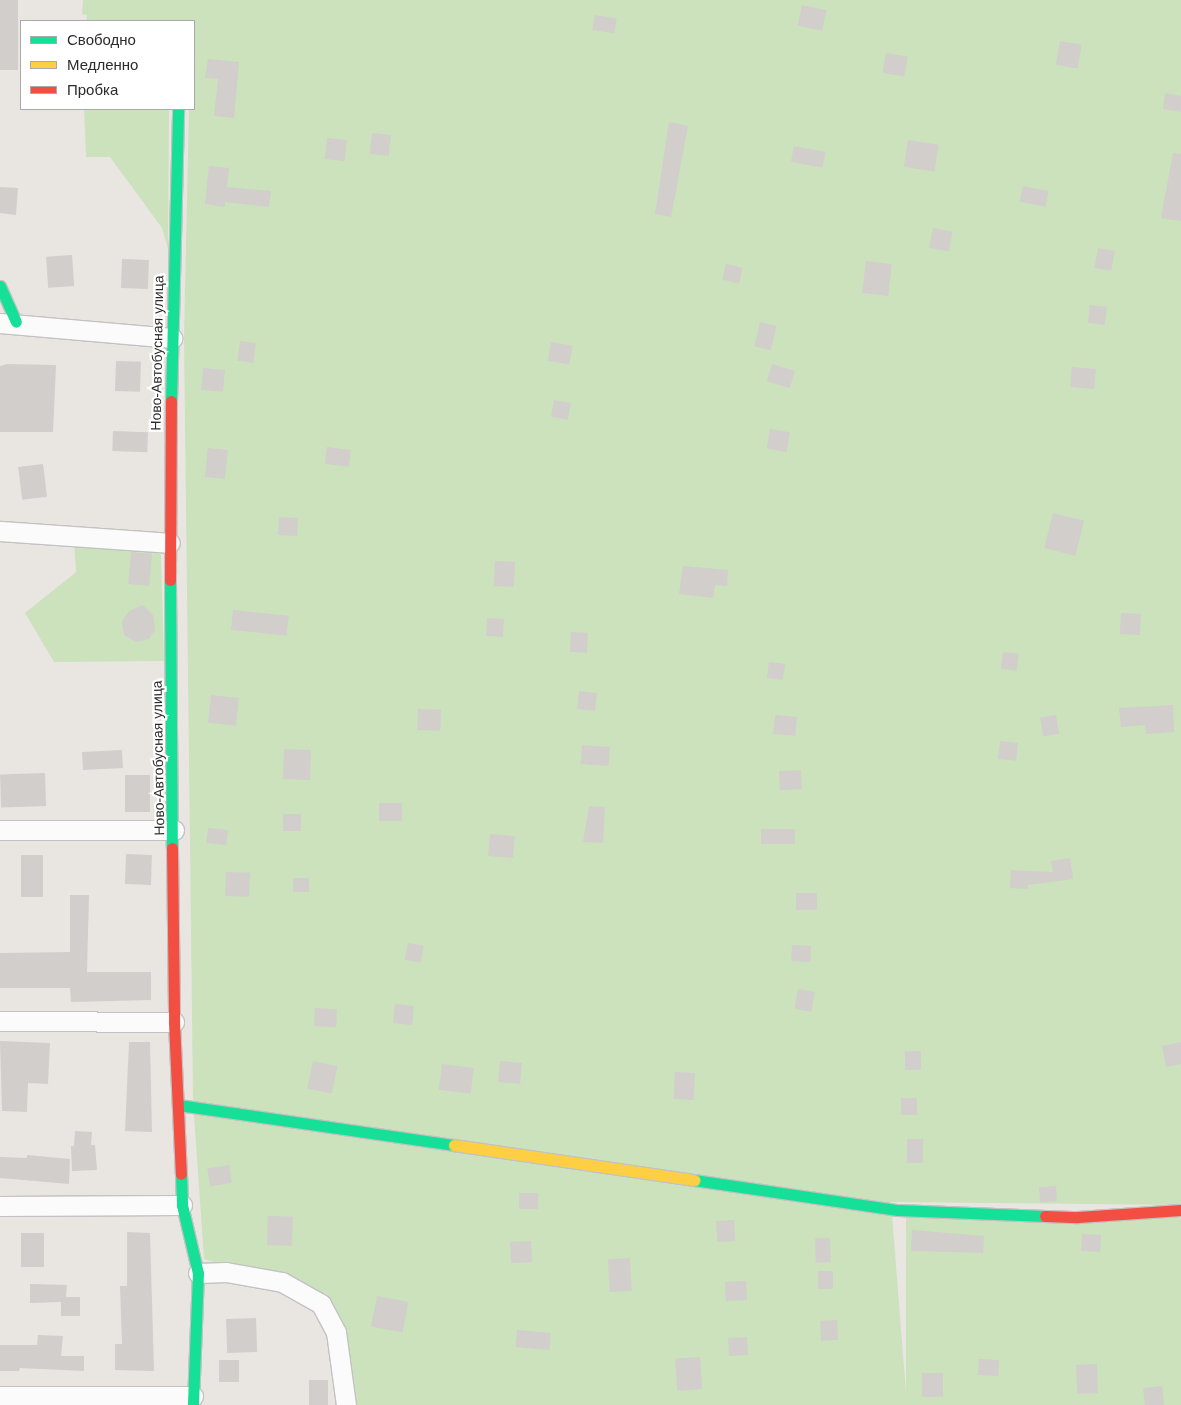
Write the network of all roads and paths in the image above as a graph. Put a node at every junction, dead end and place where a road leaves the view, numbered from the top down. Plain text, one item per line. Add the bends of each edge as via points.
1 (178, 110) edge
2 (0, 286) edge
3 (8, 322) edge
4 (172, 338) junction
5 (0, 530) edge
6 (170, 543) junction
7 (0, 830) edge
8 (174, 830) junction
9 (0, 1021) edge
10 (174, 1022) junction
11 (179, 1105) junction
12 (182, 1205) junction
13 (0, 1206) edge
14 (1181, 1210) edge
15 (198, 1274) junction
16 (0, 1396) edge
17 (193, 1401) edge
18 (346, 1405) edge

1 - 4 street, Ново-Автобусная улица
2 - 3 street
3 - 4 street
4 - 6 street, Ново-Автобусная улица
5 - 6 street
6 - 8 street, Ново-Автобусная улица
7 - 8 street
8 - 10 street, Ново-Автобусная улица
9 - 10 street
10 - 11 street, Ново-Автобусная улица
11 - 12 street, Ново-Автобусная улица
11 - 14 street via 898,1210 1078,1217
12 - 13 street
12 - 15 street, Ново-Автобусная улица
15 - 17 street, Ново-Автобусная улица
15 - 18 street via 226,1272 282,1282 321,1304 336,1332
16 - 17 street

